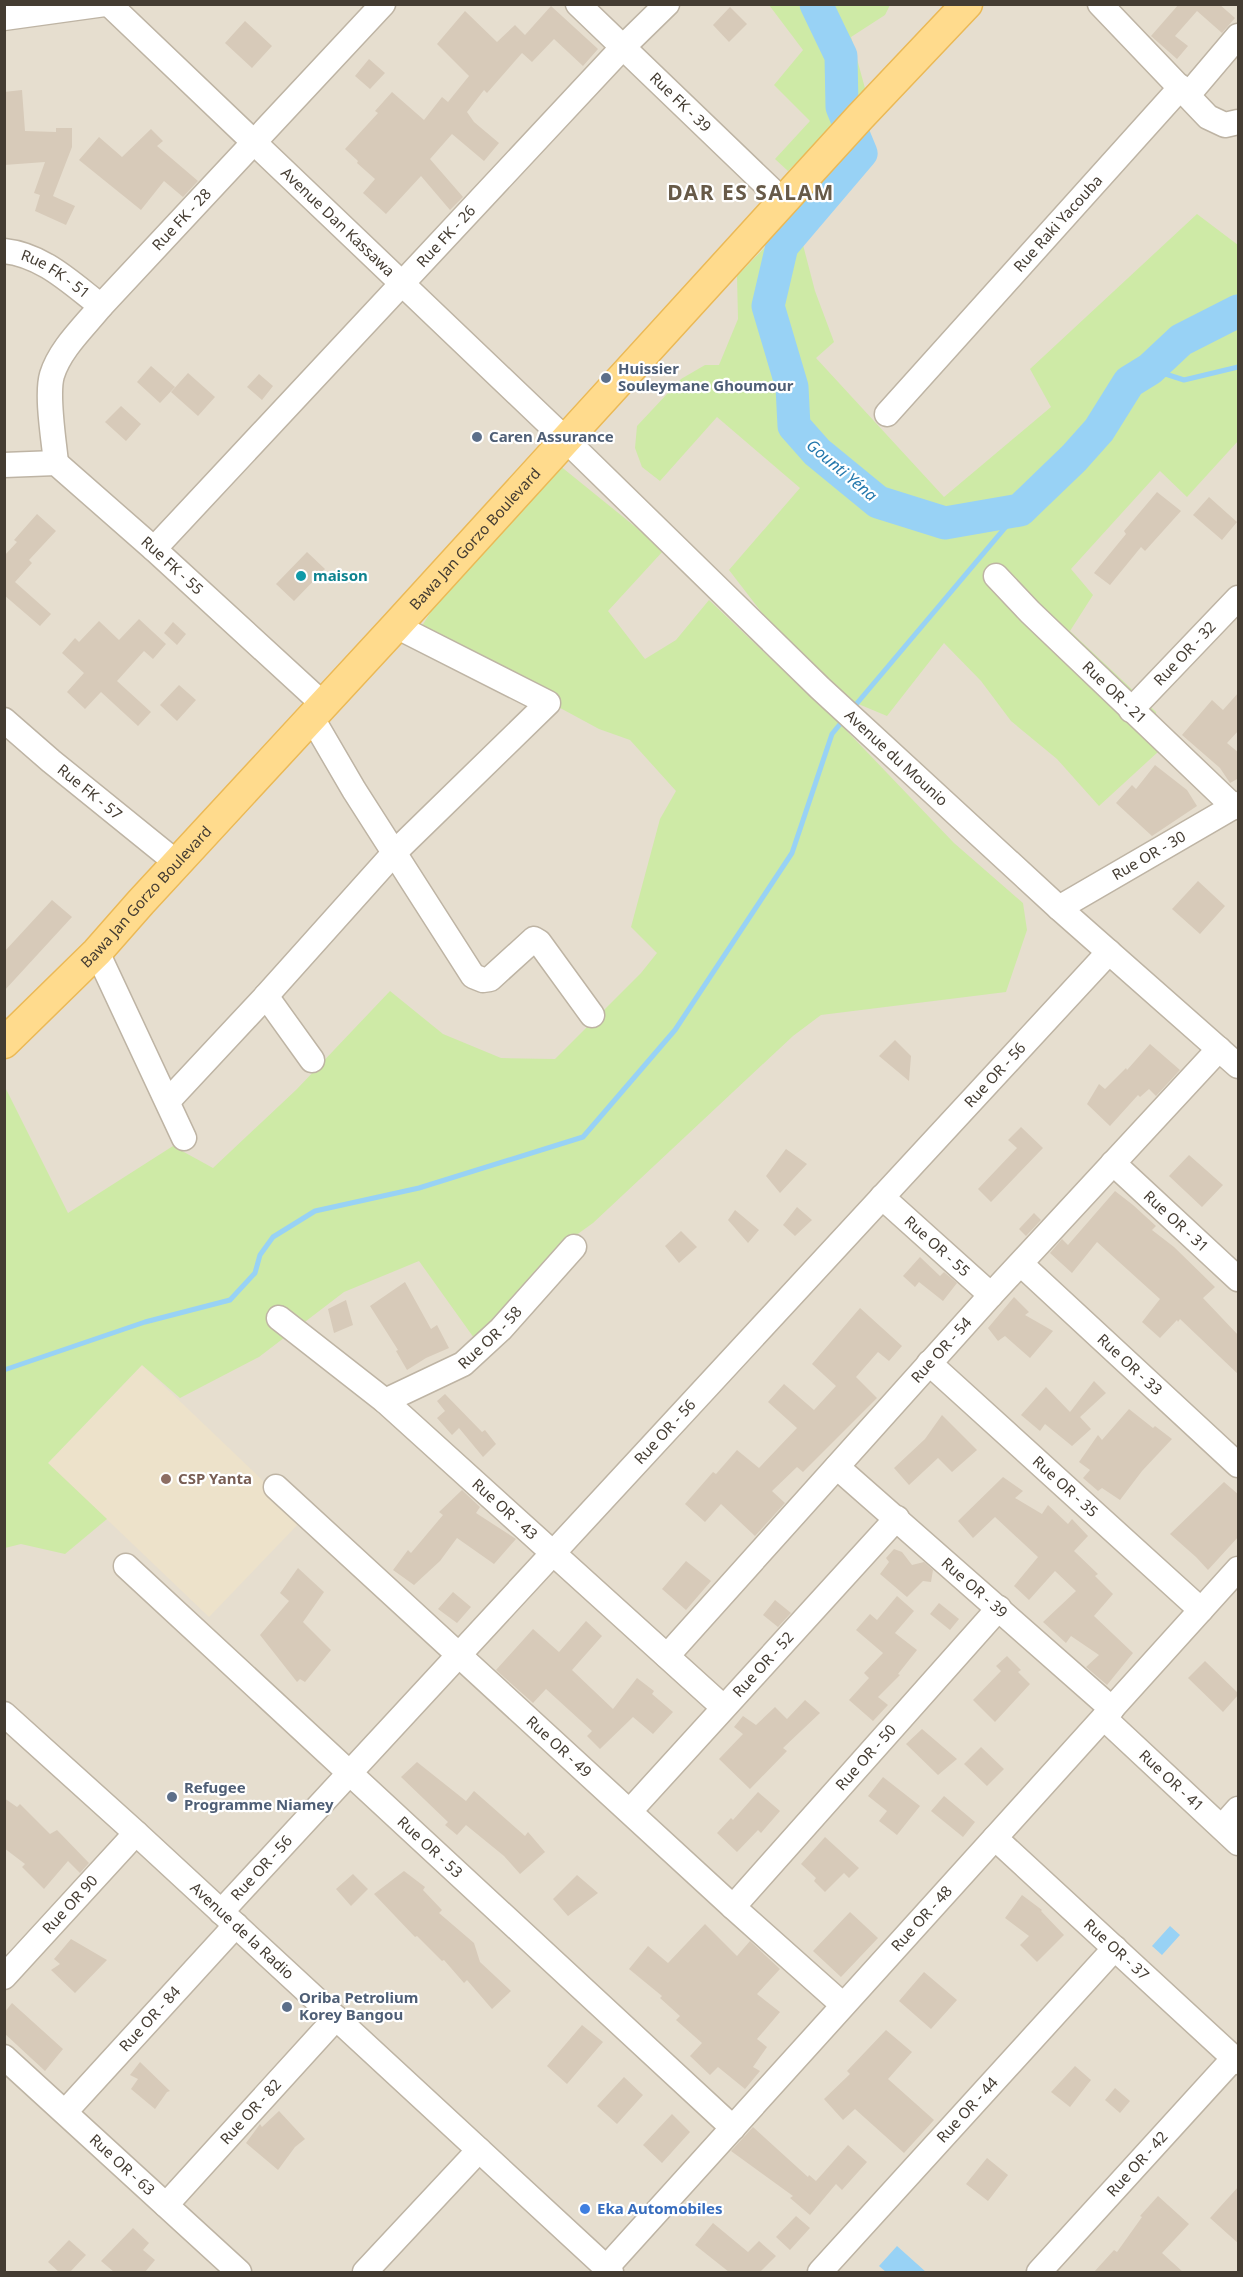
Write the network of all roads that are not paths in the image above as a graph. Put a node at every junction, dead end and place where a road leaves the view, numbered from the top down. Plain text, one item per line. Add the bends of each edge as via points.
1 (107, 4) edge
2 (383, 4) edge
3 (578, 4) edge
4 (667, 4) edge
5 (967, 4) edge
6 (1100, 4) edge
7 (4, 18) edge
8 (1239, 36) edge
9 (623, 47) junction
10 (1185, 91) junction
11 (1239, 122) edge
12 (254, 143) junction
13 (792, 193) junction
14 (4, 251) edge
15 (403, 283) junction
16 (100, 306) junction
17 (887, 414) dead end
18 (566, 440) junction
19 (56, 464) junction
20 (4, 465) edge
21 (154, 549) junction
22 (996, 576) dead end
23 (1239, 598) edge
24 (396, 626) junction
25 (1131, 710) junction
26 (318, 712) junction
27 (4, 720) edge
28 (1236, 806) edge
29 (395, 852) junction
30 (177, 863) junction
31 (1059, 908) junction
32 (97, 952) junction
33 (1109, 952) junction
34 (266, 996) junction
35 (592, 1014) dead end
36 (4, 1043) edge
37 (1219, 1049) junction
38 (312, 1060) dead end
39 (1239, 1066) edge
40 (168, 1101) junction
41 (184, 1138) dead end
42 (1113, 1163) junction
43 (882, 1197) junction
44 (574, 1247) dead end
45 (1021, 1264) junction
46 (1239, 1279) edge
47 (991, 1295) junction
48 (279, 1318) dead end
49 (929, 1363) junction
50 (385, 1401) junction
51 (1239, 1466) edge
52 (837, 1467) junction
53 (276, 1487) dead end
54 (897, 1518) junction
55 (552, 1554) junction
56 (126, 1566) dead end
57 (1239, 1569) edge
58 (999, 1608) junction
59 (1202, 1610) junction
60 (459, 1654) junction
61 (667, 1656) junction
62 (723, 1707) junction
63 (1108, 1713) junction
64 (7, 1722) edge
65 (349, 1774) junction
66 (1239, 1809) edge
67 (630, 1811) junction
68 (136, 1833) junction
69 (1230, 1835) edge
70 (995, 1838) junction
71 (733, 1907) junction
72 (229, 1919) junction
73 (1115, 1948) junction
74 (4, 1977) edge
75 (843, 2005) junction
76 (336, 2018) junction
77 (4, 2057) edge
78 (1236, 2060) edge
79 (65, 2112) junction
80 (733, 2128) junction
81 (479, 2150) junction
82 (166, 2205) junction
83 (609, 2270) edge
84 (240, 2272) edge
85 (364, 2272) edge
86 (820, 2272) edge
87 (1039, 2272) edge

1 - 7 street
1 - 12 street, Avenue Dan Kassawa
2 - 12 street, Rue FK - 28
3 - 9 street, Rue FK - 39
4 - 9 street, Rue FK - 26
5 - 13 main road, Bawa Jan Gorzo Boulevard
6 - 10 street
8 - 10 street, Rue Raki Yacouba
9 - 13 street, Rue FK - 39
9 - 15 street, Rue FK - 26
10 - 11 street via 1216,122
10 - 17 street, Rue Raki Yacouba
12 - 15 street, Avenue Dan Kassawa
12 - 16 street, Rue FK - 28
13 - 18 main road, Bawa Jan Gorzo Boulevard
14 - 16 street, Rue FK - 51 via 20,252 43,262
15 - 18 street, Avenue Dan Kassawa
15 - 21 street, Rue FK - 26
16 - 19 street, Rue FK - 28 via 61,356 51,376
18 - 24 main road, Bawa Jan Gorzo Boulevard
18 - 31 street, Avenue du Mounio via 820,688
19 - 20 street
19 - 21 street, Rue FK - 55
21 - 26 street, Rue FK - 55
22 - 25 street, Rue OR - 21
23 - 25 street, Rue OR - 32
24 - 26 main road, Bawa Jan Gorzo Boulevard
24 - 29 street via 548,703
25 - 28 street, Rue OR - 21
26 - 29 street, Rue FK - 55 via 354,790
26 - 30 main road, Bawa Jan Gorzo Boulevard
27 - 30 street, Rue FK - 57
28 - 31 street, Rue OR - 30
29 - 34 street
29 - 35 street, Rue FK - 55 via 473,975 490,979 534,939
30 - 32 main road, Bawa Jan Gorzo Boulevard
31 - 33 street, Avenue du Mounio
32 - 36 main road, Bawa Jan Gorzo Boulevard
32 - 40 street
33 - 37 street, Avenue du Mounio
33 - 43 street, Rue OR - 56
34 - 38 street
34 - 40 street
37 - 39 street, Avenue du Mounio
37 - 42 street, Rue OR - 54
40 - 41 street
42 - 45 street, Rue OR - 54
42 - 46 street, Rue OR - 31
43 - 47 street, Rue OR - 55
43 - 55 street, Rue OR - 56
44 - 50 street, Rue OR - 58 via 463,1364
45 - 47 street, Rue OR - 54
45 - 51 street, Rue OR - 33
47 - 49 street, Rue OR - 54
48 - 50 street, Rue OR - 43
49 - 52 street, Rue OR - 54
49 - 59 street, Rue OR - 35
50 - 55 street, Rue OR - 43
52 - 54 street, Rue OR - 39
52 - 61 street, Rue OR - 54
53 - 60 street, Rue OR - 49
54 - 58 street, Rue OR - 39
54 - 62 street, Rue OR - 52
55 - 60 street, Rue OR - 56
55 - 61 street, Rue OR - 43
56 - 65 street, Rue OR - 53
57 - 59 street, Rue OR - 48
58 - 63 street, Rue OR - 39
58 - 71 street, Rue OR - 50
59 - 63 street, Rue OR - 48
60 - 65 street, Rue OR - 56
60 - 67 street, Rue OR - 49
61 - 62 street, Rue OR - 43
62 - 67 street, Rue OR - 52
63 - 69 street, Rue OR - 41
63 - 70 street, Rue OR - 48
64 - 68 street, Avenue de la Radio
65 - 72 street, Rue OR - 56
65 - 80 street, Rue OR - 53
66 - 69 street
67 - 71 street, Rue OR - 49
68 - 72 street, Avenue de la Radio
68 - 74 street, Rue OR 90
70 - 73 street, Rue OR - 37
70 - 75 street, Rue OR - 48
71 - 75 street, Rue OR - 49
72 - 76 street, Avenue de la Radio
72 - 79 street, Rue OR - 84
73 - 78 street, Rue OR - 37
73 - 86 street, Rue OR - 44
75 - 80 street, Rue OR - 48
76 - 81 street, Avenue de la Radio
76 - 82 street, Rue OR - 82
77 - 79 street, Rue OR - 63
78 - 87 street, Rue OR - 42
79 - 82 street, Rue OR - 63
80 - 83 street, Rue OR - 48
81 - 83 street, Avenue de la Radio
81 - 85 street
82 - 84 street, Rue OR - 63

